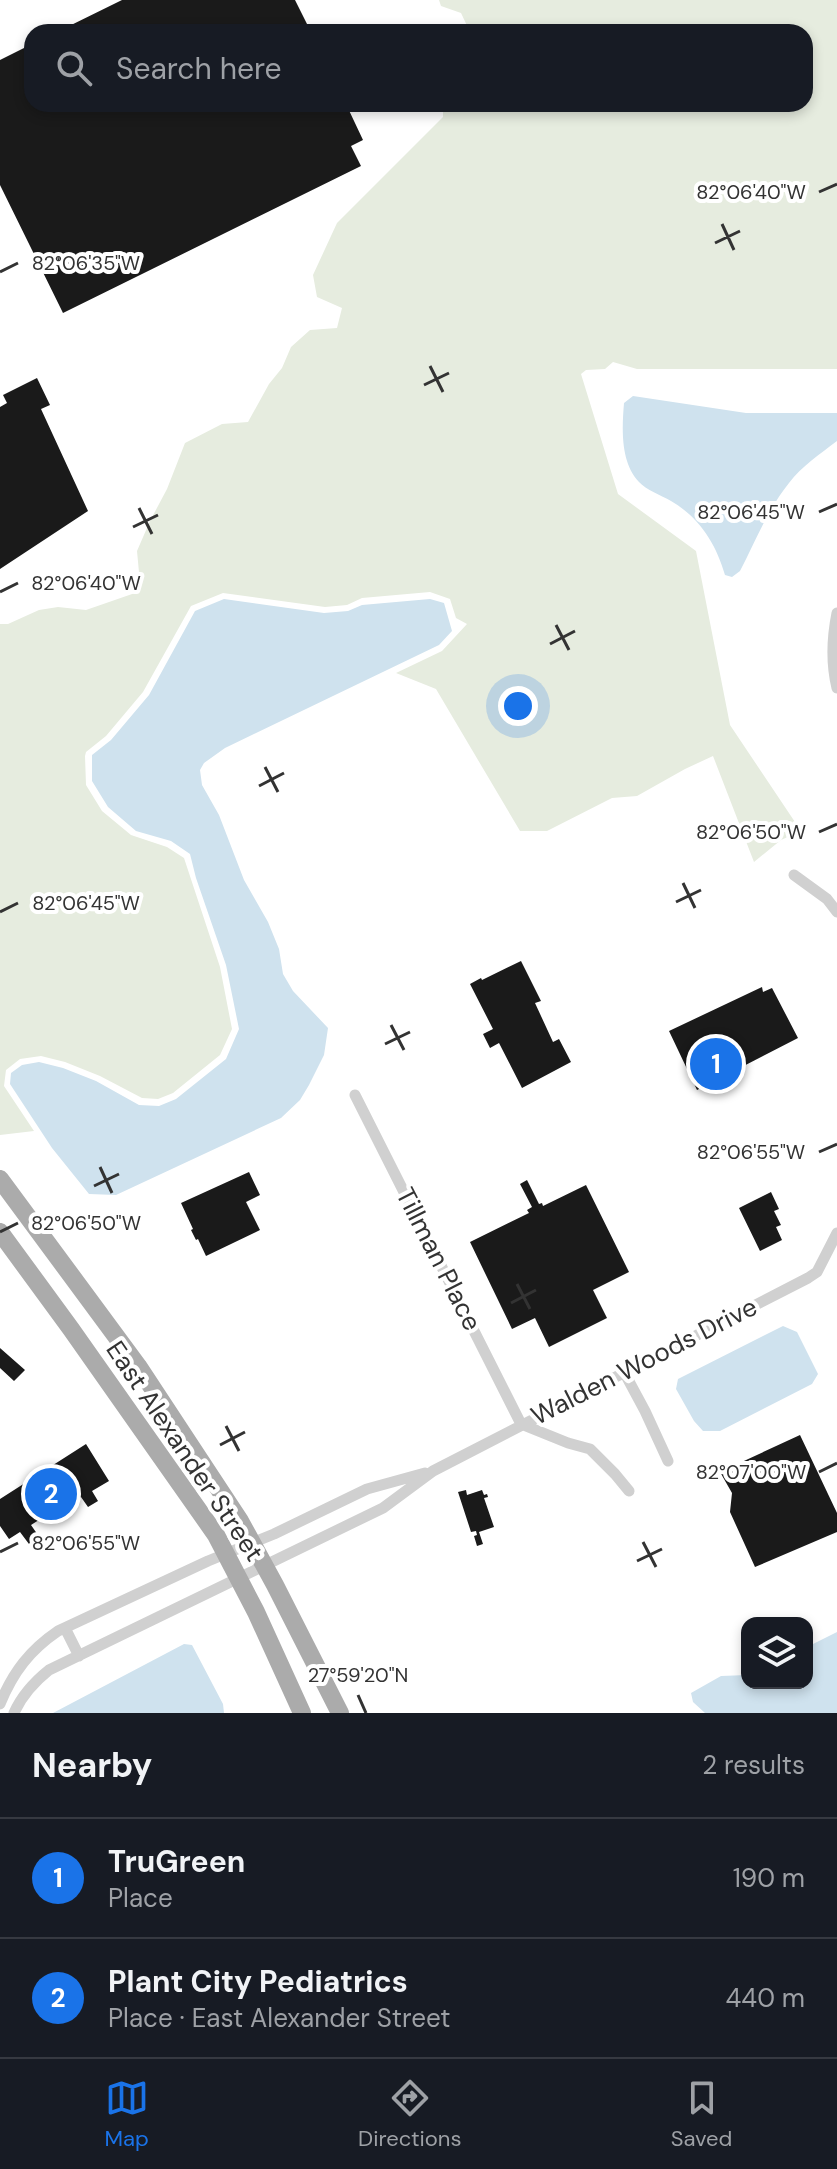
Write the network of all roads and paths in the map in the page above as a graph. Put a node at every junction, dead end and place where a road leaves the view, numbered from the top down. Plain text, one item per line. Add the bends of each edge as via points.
1 (837, 613) edge
2 (837, 688) edge
3 (794, 875) dead end
4 (837, 912) edge
5 (355, 1095) dead end
6 (0, 1179) edge
7 (0, 1232) edge
8 (837, 1233) edge
9 (624, 1372) junction
10 (521, 1424) junction
11 (668, 1461) dead end
12 (433, 1471) junction
13 (629, 1491) dead end
14 (252, 1543) junction
15 (226, 1554) junction
16 (265, 1567) junction
17 (240, 1579) junction
18 (65, 1628) junction
19 (79, 1656) junction
20 (0, 1704) edge
21 (331, 1710) edge
22 (14, 1713) edge
23 (302, 1713) edge

1 - 2 street via 832,669
3 - 4 street
5 - 10 street, Tillman Place
6 - 14 main road, East Alexander Street via 138,1366
7 - 15 main road, East Alexander Street
8 - 9 street, Walden Woods Drive via 817,1272 808,1278
9 - 10 street, Walden Woods Drive
9 - 11 street
10 - 12 street, Walden Woods Drive
10 - 13 street via 590,1449
12 - 14 street, Walden Woods Drive via 367,1489
12 - 16 street, Walden Woods Drive via 383,1508
14 - 15 street, Walden Woods Drive
14 - 16 main road, East Alexander Street
15 - 17 main road, East Alexander Street
15 - 18 street, Walden Woods Drive
16 - 17 street, Walden Woods Drive
16 - 21 main road, East Alexander Street
17 - 19 street, Walden Woods Drive
17 - 23 main road, East Alexander Street
18 - 19 street
18 - 20 street, Walden Woods Drive via 25,1658
19 - 22 street, Walden Woods Drive via 36,1681

